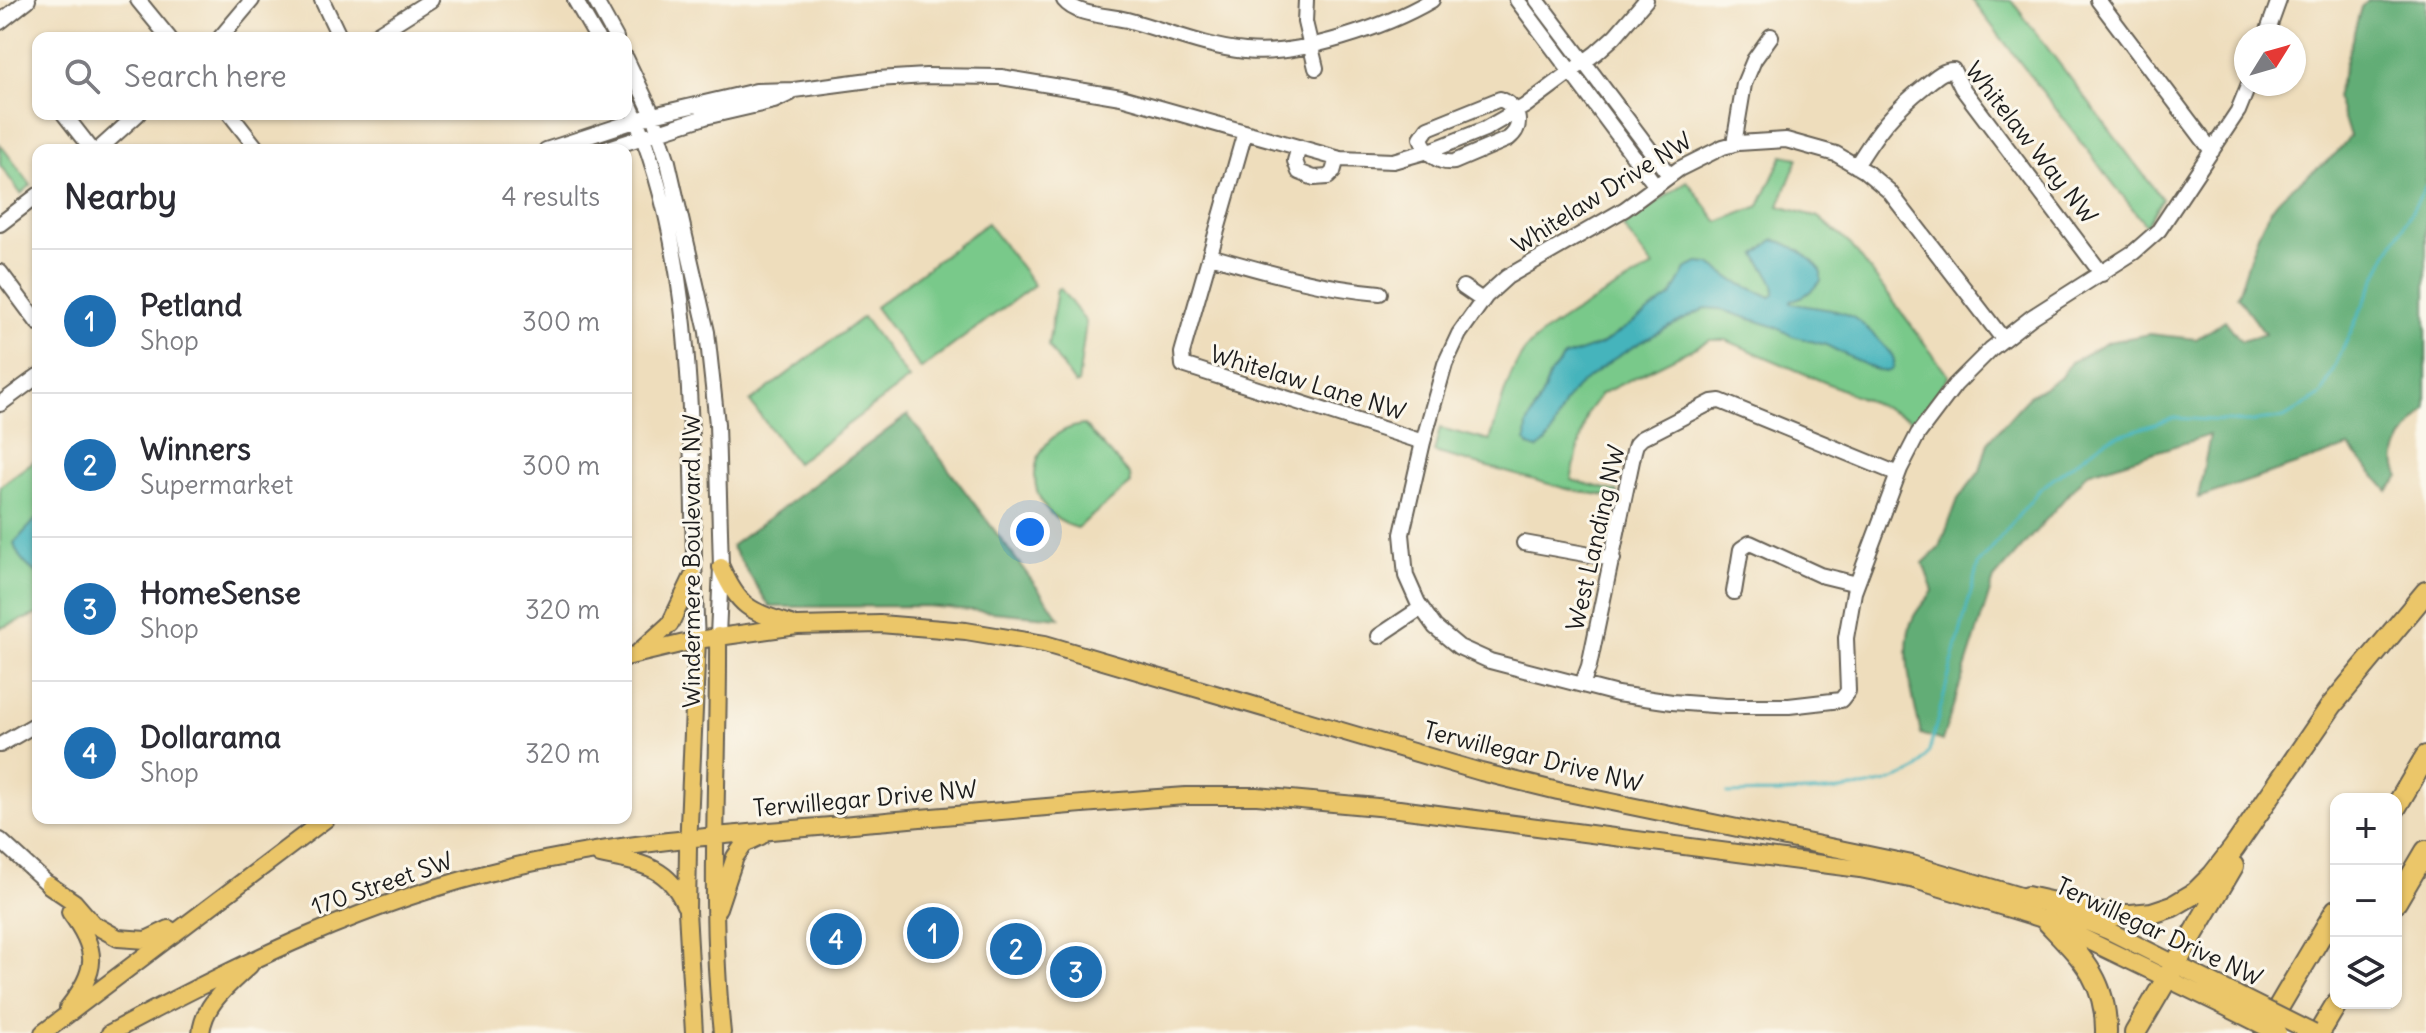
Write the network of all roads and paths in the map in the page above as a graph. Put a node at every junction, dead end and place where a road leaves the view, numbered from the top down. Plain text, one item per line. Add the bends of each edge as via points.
1 (28, 0) edge
2 (138, 0) edge
3 (252, 0) edge
4 (322, 0) edge
5 (431, 0) edge
6 (575, 0) edge
7 (595, 0) edge
8 (1064, 0) edge
9 (1306, 0) edge
10 (1432, 0) edge
11 (1517, 0) edge
12 (1537, 0) edge
13 (1646, 0) edge
14 (2098, 0) edge
15 (2279, 0) edge
16 (0, 22) edge
17 (2270, 24) edge
18 (164, 32) edge
19 (225, 32) edge
20 (337, 32) edge
21 (380, 32) edge
22 (594, 32) edge
23 (613, 32) edge
24 (1771, 36) dead end
25 (1310, 46) junction
26 (1584, 63) junction
27 (1316, 68) dead end
28 (632, 71) edge
29 (1571, 72) junction
30 (794, 90) junction
31 (2244, 96) edge
32 (632, 110) edge
33 (1516, 111) junction
34 (653, 115) junction
35 (69, 120) edge
36 (131, 120) edge
37 (235, 120) edge
38 (637, 121) junction
39 (1245, 132) junction
40 (652, 134) junction
41 (90, 144) edge
42 (102, 144) edge
43 (253, 144) edge
44 (565, 144) edge
45 (621, 144) edge
46 (1734, 144) junction
47 (1299, 147) junction
48 (2212, 151) junction
49 (1428, 152) junction
50 (1337, 158) junction
51 (1856, 166) junction
52 (1669, 175) junction
53 (1656, 186) junction
54 (32, 200) edge
55 (0, 224) edge
56 (1210, 256) junction
57 (0, 272) edge
58 (2102, 274) junction
59 (1463, 287) dead end
60 (1380, 293) dead end
61 (1482, 300) junction
62 (32, 315) edge
63 (2003, 339) junction
64 (32, 380) edge
65 (0, 404) edge
66 (1423, 442) junction
67 (1898, 474) junction
68 (1524, 543) dead end
69 (1613, 559) junction
70 (721, 567) junction
71 (693, 576) junction
72 (1857, 584) junction
73 (1734, 592) dead end
74 (2426, 592) edge
75 (1421, 608) junction
76 (797, 626) junction
77 (718, 636) junction
78 (1379, 636) dead end
79 (697, 640) junction
80 (632, 655) edge
81 (1582, 685) junction
82 (32, 726) edge
83 (0, 745) edge
84 (2426, 756) edge
85 (2296, 759) junction
86 (2402, 797) edge
87 (319, 824) edge
88 (773, 831) junction
89 (714, 836) junction
90 (688, 839) junction
91 (0, 840) edge
92 (2426, 851) edge
93 (587, 852) junction
94 (49, 885) junction
95 (2402, 892) edge
96 (2027, 897) junction
97 (687, 911) junction
98 (197, 917) junction
99 (715, 917) junction
100 (2046, 920) junction
101 (2330, 920) edge
102 (260, 955) junction
103 (2171, 970) junction
104 (2234, 1002) junction
105 (2333, 1009) edge
106 (50, 1028) edge
107 (110, 1033) edge
108 (201, 1033) edge
109 (694, 1033) edge
110 (722, 1033) edge
111 (2106, 1033) edge
112 (2135, 1033) edge
113 (2264, 1033) edge
114 (2278, 1033) edge
115 (2313, 1033) edge
116 (2319, 1033) edge

1 - 16 street
2 - 18 street
3 - 19 street
4 - 20 street
5 - 21 street
6 - 22 street
7 - 23 street
8 - 25 street via 1076,10 1227,48 1258,52
9 - 25 street
10 - 25 street
11 - 29 street
12 - 26 street
13 - 26 street
14 - 48 street
15 - 17 street
24 - 46 street via 1744,84
25 - 27 street
26 - 29 street
26 - 52 street
28 - 34 street, Windermere Boulevard NW
29 - 33 street
29 - 53 street
30 - 34 street via 756,91
30 - 39 street via 911,77 1001,77 1126,98
30 - 40 street via 774,101
31 - 48 street
32 - 38 street, Windermere Boulevard NW
33 - 49 street via 1520,121 1515,133 1487,149 1446,163
33 - 49 street via 1507,101 1493,100 1428,128 1421,138
34 - 38 street
34 - 40 street, Windermere Boulevard NW
35 - 41 street
36 - 42 street
37 - 43 street
38 - 40 street, Windermere Boulevard NW
38 - 44 street
39 - 47 street
39 - 56 street, Whitelaw Lane NW
40 - 45 street
40 - 70 street, Windermere Boulevard NW via 694,266 707,332 717,424
40 - 71 street, Windermere Boulevard NW via 684,305
46 - 51 street, Whitelaw Drive NW via 1803,143
46 - 52 street, Whitelaw Drive NW
47 - 50 street
47 - 50 street via 1299,172 1314,178 1328,177
48 - 58 street via 2159,230
49 - 50 street via 1393,161
51 - 58 street, Whitelaw Way NW via 1898,107 1943,71 1953,70
51 - 63 street, Whitelaw Drive NW via 1889,191
52 - 53 street, Whitelaw Drive NW
53 - 61 street, Whitelaw Drive NW via 1587,234 1507,277
54 - 55 street
56 - 60 street via 1297,281
56 - 66 street, Whitelaw Lane NW via 1183,365
57 - 62 street
58 - 63 street
59 - 61 street
61 - 66 street, Whitelaw Drive NW via 1445,364
63 - 67 street via 1955,385 1918,434
64 - 65 street
66 - 75 street, Whitelaw Drive NW via 1402,548 1406,576
67 - 69 street, West Landing NW via 1740,407 1712,402 1636,444
67 - 72 street
68 - 69 street
69 - 81 street, West Landing NW
70 - 76 main road via 729,585 755,614
70 - 77 street, Windermere Boulevard NW
71 - 79 street, Windermere Boulevard NW
71 - 80 main road via 670,624
72 - 73 street via 1820,575 1750,543 1741,549
72 - 81 street, Whitelaw Drive NW via 1846,638 1848,691 1841,700 1726,706
74 - 85 highway via 2332,705
75 - 78 street
75 - 81 street, Whitelaw Drive NW via 1459,647 1490,661
76 - 77 main road, Terwillegar Drive NW
76 - 96 main road, Terwillegar Drive NW via 880,624 1045,644 1481,772 1912,864
77 - 79 main road, Terwillegar Drive NW
77 - 89 main road, Windermere Boulevard NW
79 - 80 main road
79 - 90 main road, Windermere Boulevard NW
82 - 83 street
84 - 86 highway
85 - 96 highway via 2213,875 2173,906 2152,913 2108,915
85 - 103 highway
87 - 98 main road
88 - 89 main road, Terwillegar Drive NW
88 - 99 main road via 744,844 735,857
88 - 100 main road, Terwillegar Drive NW via 1186,796 1329,801 1835,865 1915,880
89 - 90 main road, Terwillegar Drive NW
89 - 99 main road, Windermere Boulevard NW
90 - 93 main road, 170 Street SW
90 - 97 main road, Windermere Boulevard NW
91 - 94 street
92 - 95 highway
93 - 97 main road via 663,873 679,890
93 - 102 main road, 170 Street SW via 483,875 365,911
94 - 98 main road via 93,924 118,938 146,940
94 - 106 main road via 84,931 92,953 80,993
96 - 103 main road, Terwillegar Drive NW via 2109,931
97 - 109 main road, Windermere Boulevard NW
98 - 106 main road
99 - 110 main road, Windermere Boulevard NW
100 - 103 main road, Terwillegar Drive NW
100 - 111 highway via 2094,975 2107,1010
101 - 113 highway
102 - 107 main road, 170 Street SW
102 - 108 main road via 214,1000
103 - 104 main road, Terwillegar Drive NW
103 - 112 highway
104 - 114 main road, Terwillegar Drive NW, bridge
104 - 115 main road, Terwillegar Drive NW, bridge
105 - 116 highway

